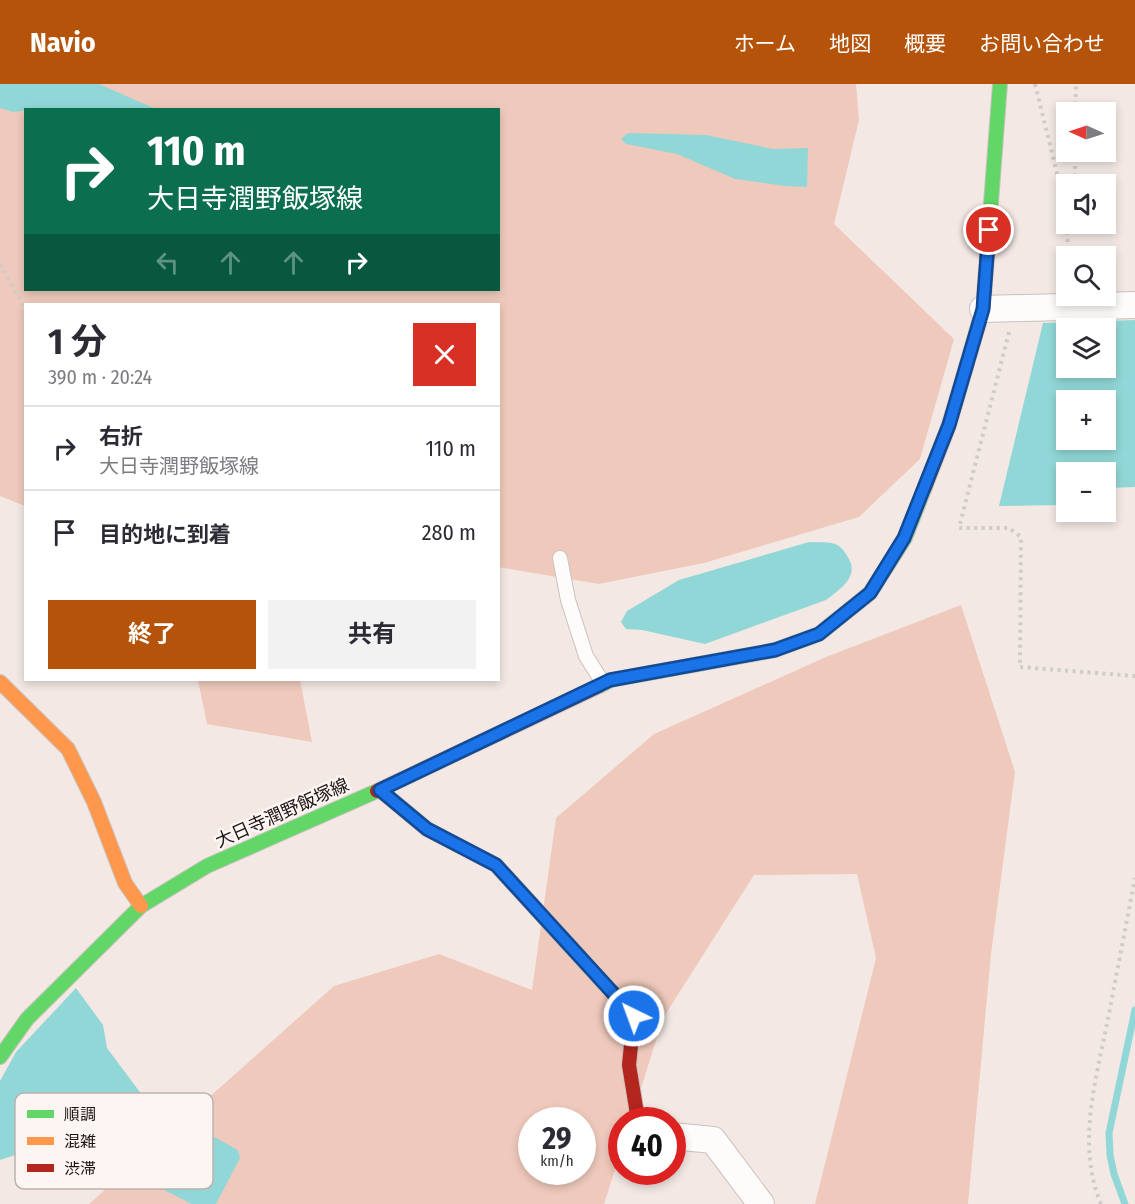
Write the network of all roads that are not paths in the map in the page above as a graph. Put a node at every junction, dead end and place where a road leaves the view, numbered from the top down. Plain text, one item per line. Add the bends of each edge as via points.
1 (1000, 84) edge
2 (1135, 305) edge
3 (983, 309) junction
4 (560, 558) dead end
5 (0, 682) edge
6 (603, 683) junction
7 (380, 790) junction
8 (141, 906) junction
9 (0, 1057) edge
10 (636, 1107) edge
11 (686, 1137) edge
12 (761, 1204) edge

1 - 3 main road, 大日寺潤野飯塚線
2 - 3 street
3 - 6 main road, 大日寺潤野飯塚線 via 949,425 909,528 870,593 819,634 775,650
4 - 6 lane via 568,600 586,656
5 - 8 main road via 68,749 94,802 125,883
6 - 7 main road, 大日寺潤野飯塚線
7 - 8 main road, 大日寺潤野飯塚線 via 207,866
7 - 10 main road via 427,829 496,865 634,1016 629,1065
8 - 9 main road, 大日寺潤野飯塚線 via 27,1019
11 - 12 street via 713,1140

